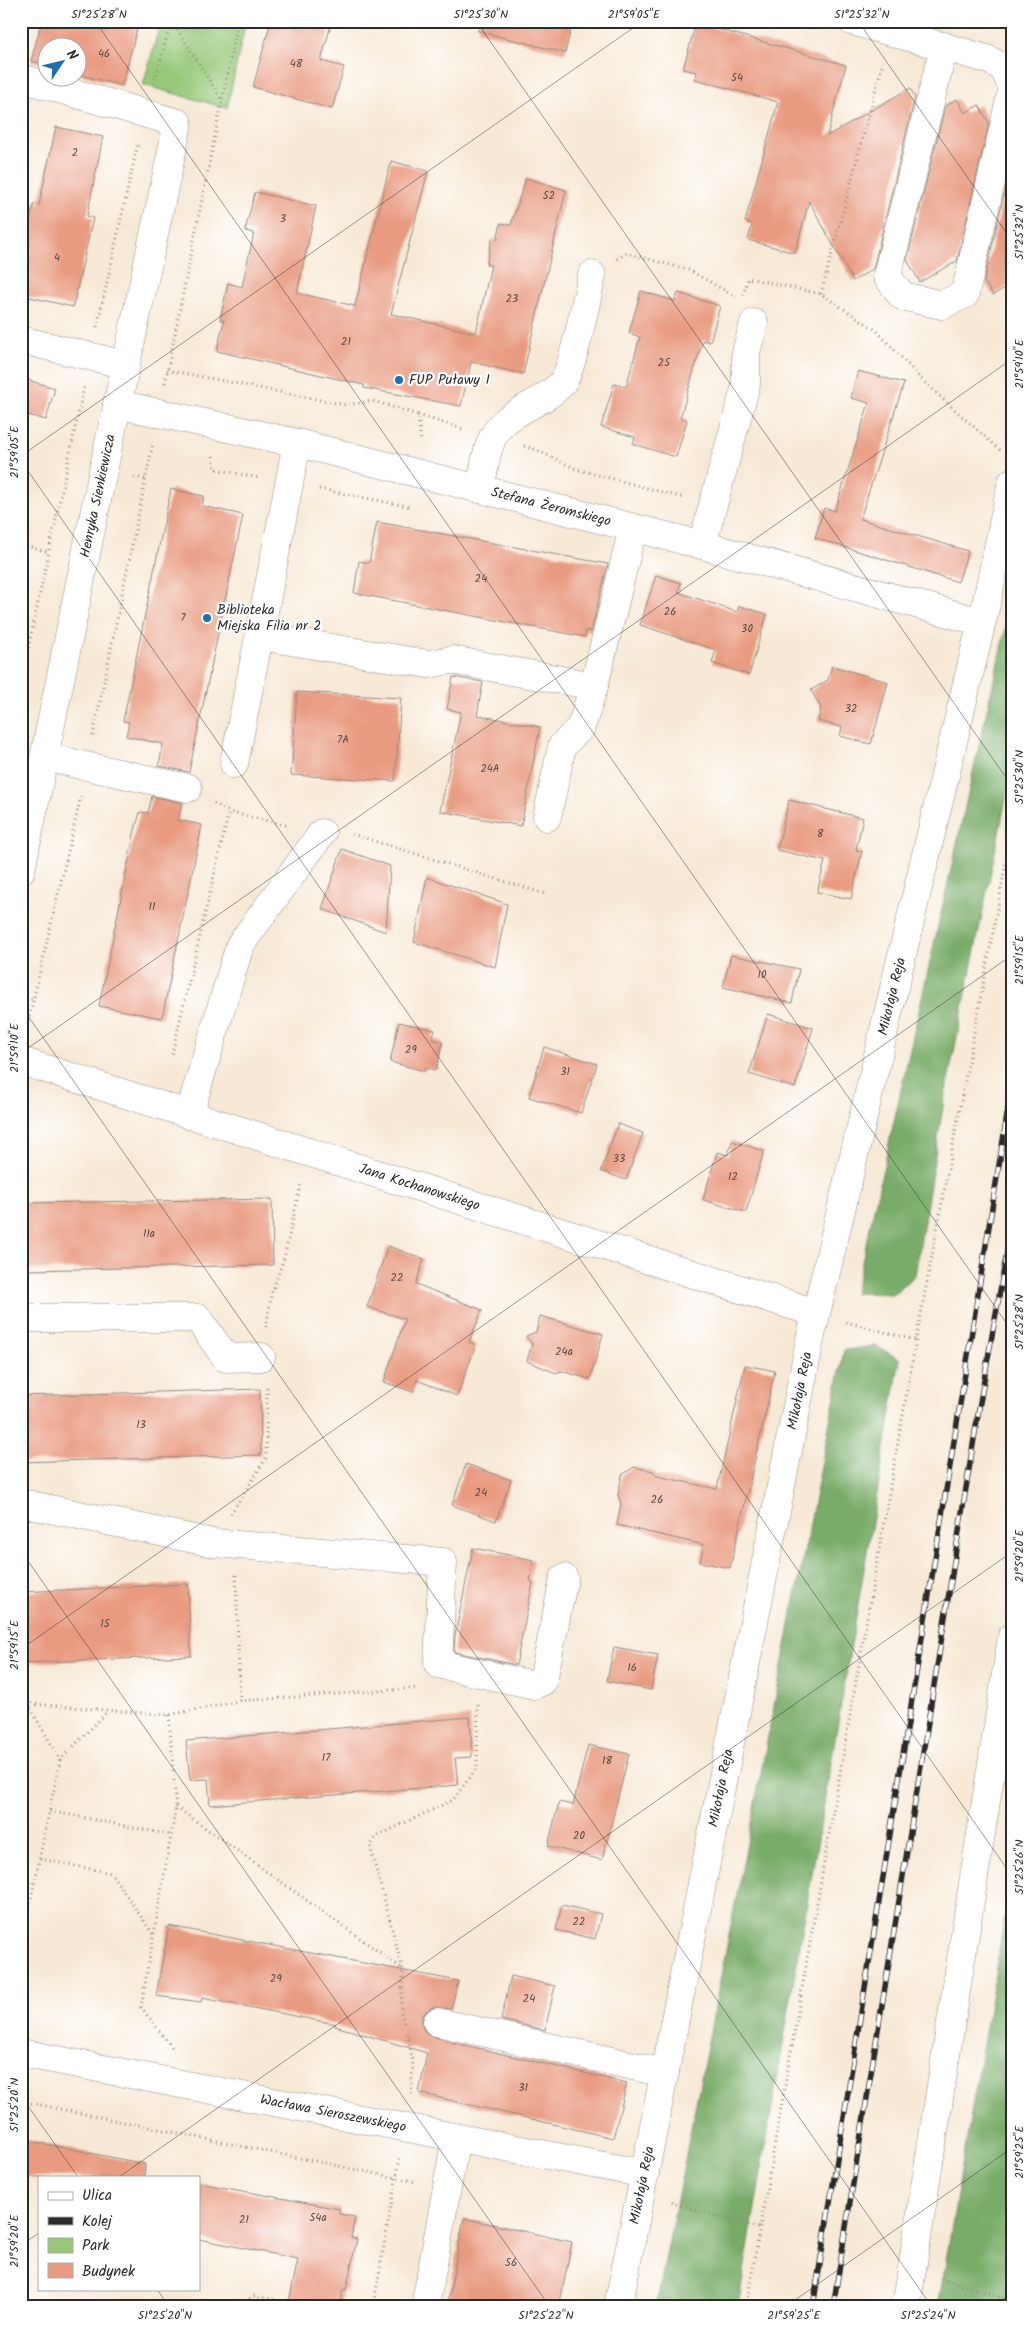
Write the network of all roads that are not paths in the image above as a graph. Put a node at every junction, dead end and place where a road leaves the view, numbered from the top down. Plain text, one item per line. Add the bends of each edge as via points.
1 (852, 21) edge
2 (944, 46) junction
3 (21, 78) edge
4 (1012, 87) edge
5 (1012, 91) edge
6 (592, 276) road end
7 (754, 323) dead end
8 (21, 340) edge
9 (126, 365) junction
10 (117, 404) junction
11 (297, 443) junction
12 (1012, 482) edge
13 (480, 489) junction
14 (634, 528) junction
15 (702, 545) junction
16 (981, 622) junction
17 (260, 636) junction
18 (594, 686) junction
19 (44, 757) junction
20 (234, 764) dead end
21 (188, 788) dead end
22 (548, 817) dead end
23 (322, 833) road end
24 (21, 870) edge
25 (23, 1050) edge
26 (189, 1115) junction
27 (816, 1313) junction
28 (21, 1318) edge
29 (261, 1357) dead end
30 (21, 1503) edge
31 (564, 1578) dead end
32 (1012, 1637) edge
33 (437, 2022) dead end
34 (21, 2053) edge
35 (665, 2072) junction
36 (456, 2139) junction
37 (645, 2174) junction
38 (425, 2307) edge
39 (618, 2307) edge
40 (906, 2307) edge

1 - 2 street
2 - 4 street via 1004,68
2 - 5 street via 887,276 902,296 942,305 965,294
3 - 9 street, Henryka Sienkiewicza via 178,123
6 - 13 street via 570,366 563,382 498,428 492,438
7 - 15 street via 746,352 746,385
8 - 9 street
9 - 10 street, Henryka Sienkiewicza
10 - 11 street, Stefana Żeromskiego
10 - 19 street, Henryka Sienkiewicza
11 - 13 street, Stefana Żeromskiego
11 - 17 street
12 - 16 street, Mikołaja Reja
13 - 14 street, Stefana Żeromskiego
14 - 15 street, Stefana Żeromskiego
14 - 18 street
15 - 16 street, Stefana Żeromskiego
16 - 27 street, Mikołaja Reja
17 - 18 street via 428,664 452,660
17 - 20 street
18 - 22 street via 581,727 562,746
19 - 21 street
19 - 24 street, Henryka Sienkiewicza
23 - 26 street via 240,945
25 - 26 street, Jana Kochanowskiego
26 - 27 street, Jana Kochanowskiego
27 - 35 street, Mikołaja Reja
28 - 29 street via 198,1318 226,1358
30 - 31 street via 213,1542 443,1562 438,1664 534,1685 543,1681
32 - 40 street
33 - 35 street
34 - 36 street, Wacława Sieroszewskiego
35 - 37 street, Mikołaja Reja
36 - 37 street, Wacława Sieroszewskiego
36 - 38 street
37 - 39 street, Mikołaja Reja

